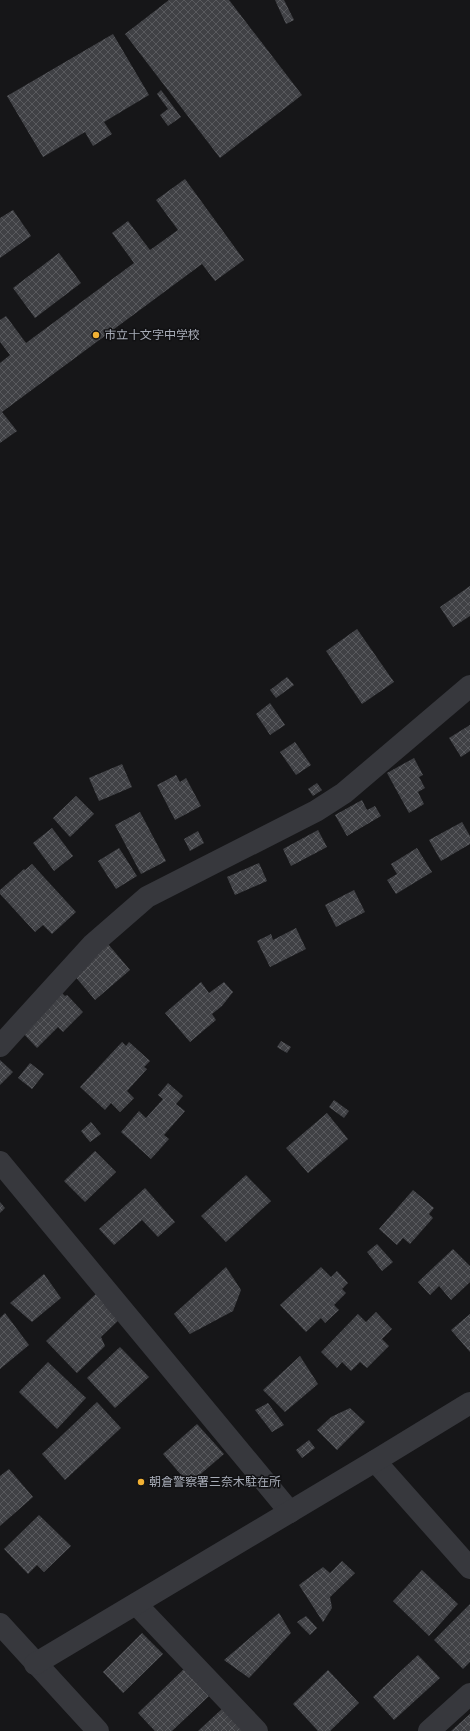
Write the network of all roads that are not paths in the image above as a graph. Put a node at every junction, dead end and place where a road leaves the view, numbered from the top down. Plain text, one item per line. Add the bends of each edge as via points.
1 (470, 686) edge
2 (0, 1046) edge
3 (0, 1162) edge
4 (470, 1403) edge
5 (375, 1462) junction
6 (290, 1512) junction
7 (470, 1568) edge
8 (136, 1604) junction
9 (0, 1624) edge
10 (35, 1664) junction
11 (470, 1694) edge
12 (98, 1731) edge
13 (257, 1731) edge
14 (429, 1731) edge

1 - 2 street via 344,793 316,812 147,897 93,944
3 - 6 street
4 - 5 street
5 - 6 street
5 - 7 street
6 - 8 street
8 - 10 street
8 - 13 street
9 - 10 street
10 - 12 street
11 - 14 street

